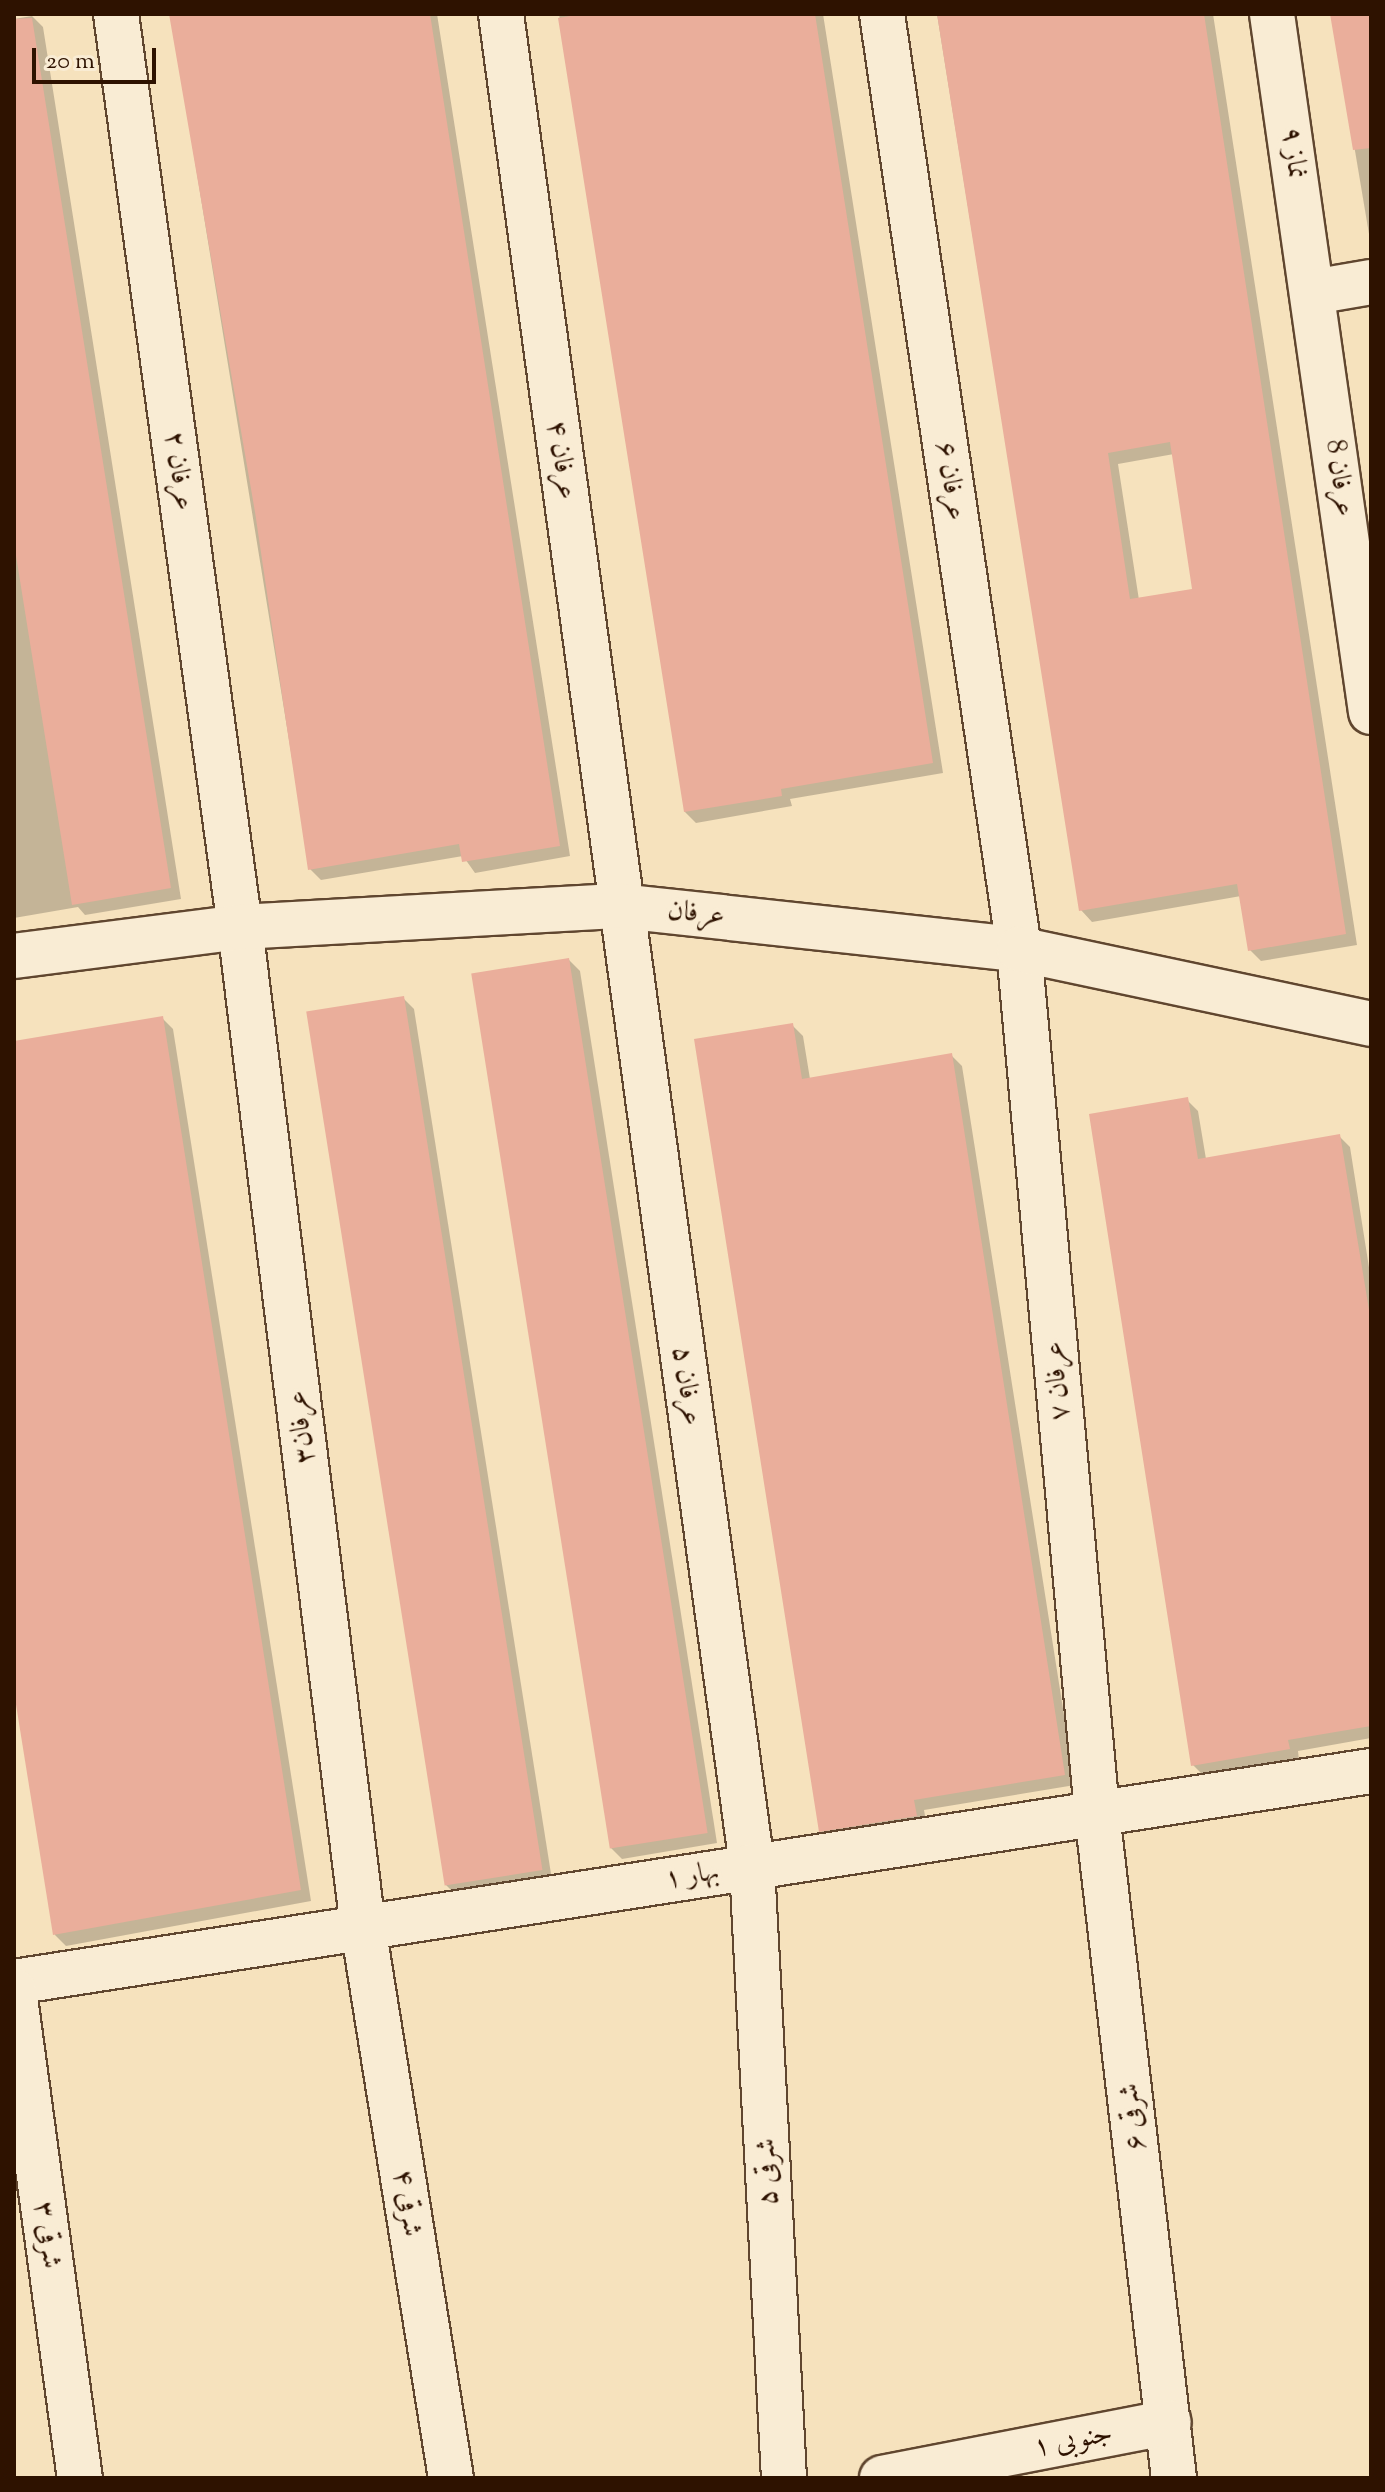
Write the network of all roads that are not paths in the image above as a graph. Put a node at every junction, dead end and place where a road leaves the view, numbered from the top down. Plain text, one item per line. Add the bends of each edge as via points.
1 (116, 14) edge
2 (501, 14) edge
3 (882, 14) edge
4 (1272, 14) edge
5 (1371, 282) edge
6 (1313, 292) junction
7 (1371, 712) edge
8 (620, 906) junction
9 (240, 927) junction
10 (1019, 949) junction
11 (14, 956) edge
12 (1371, 1024) edge
13 (1371, 1771) edge
14 (1097, 1813) junction
15 (752, 1866) junction
16 (363, 1927) junction
17 (14, 1982) edge
18 (14, 1991) edge
19 (1169, 2422) junction
20 (80, 2478) edge
21 (451, 2478) edge
22 (784, 2478) edge
23 (882, 2478) edge
24 (1174, 2478) edge

1 - 9 street, عرفان ۲
2 - 8 street, عرفان ۴
3 - 10 street, عرفان ۶
4 - 6 street, نماز ۹
5 - 6 street
6 - 7 street, عرفان 8
8 - 9 street, عرفان
8 - 10 street, عرفان
8 - 15 street, عرفان ۵
9 - 11 street, عرفان
9 - 16 street, عرفان۳
10 - 12 street, عرفان
10 - 14 street, عرفان ۷
13 - 14 street, بهار ۱
14 - 15 street, بهار ۱
14 - 19 street, شرقی ۶
15 - 16 street, بهار ۱
15 - 22 street, شرقی ۵
16 - 17 street, بهار ۱
16 - 21 street, شرقی ۴
18 - 20 street, شرقی ۳
19 - 23 street, جنوبی ۱
19 - 24 street, شرقی ۶

